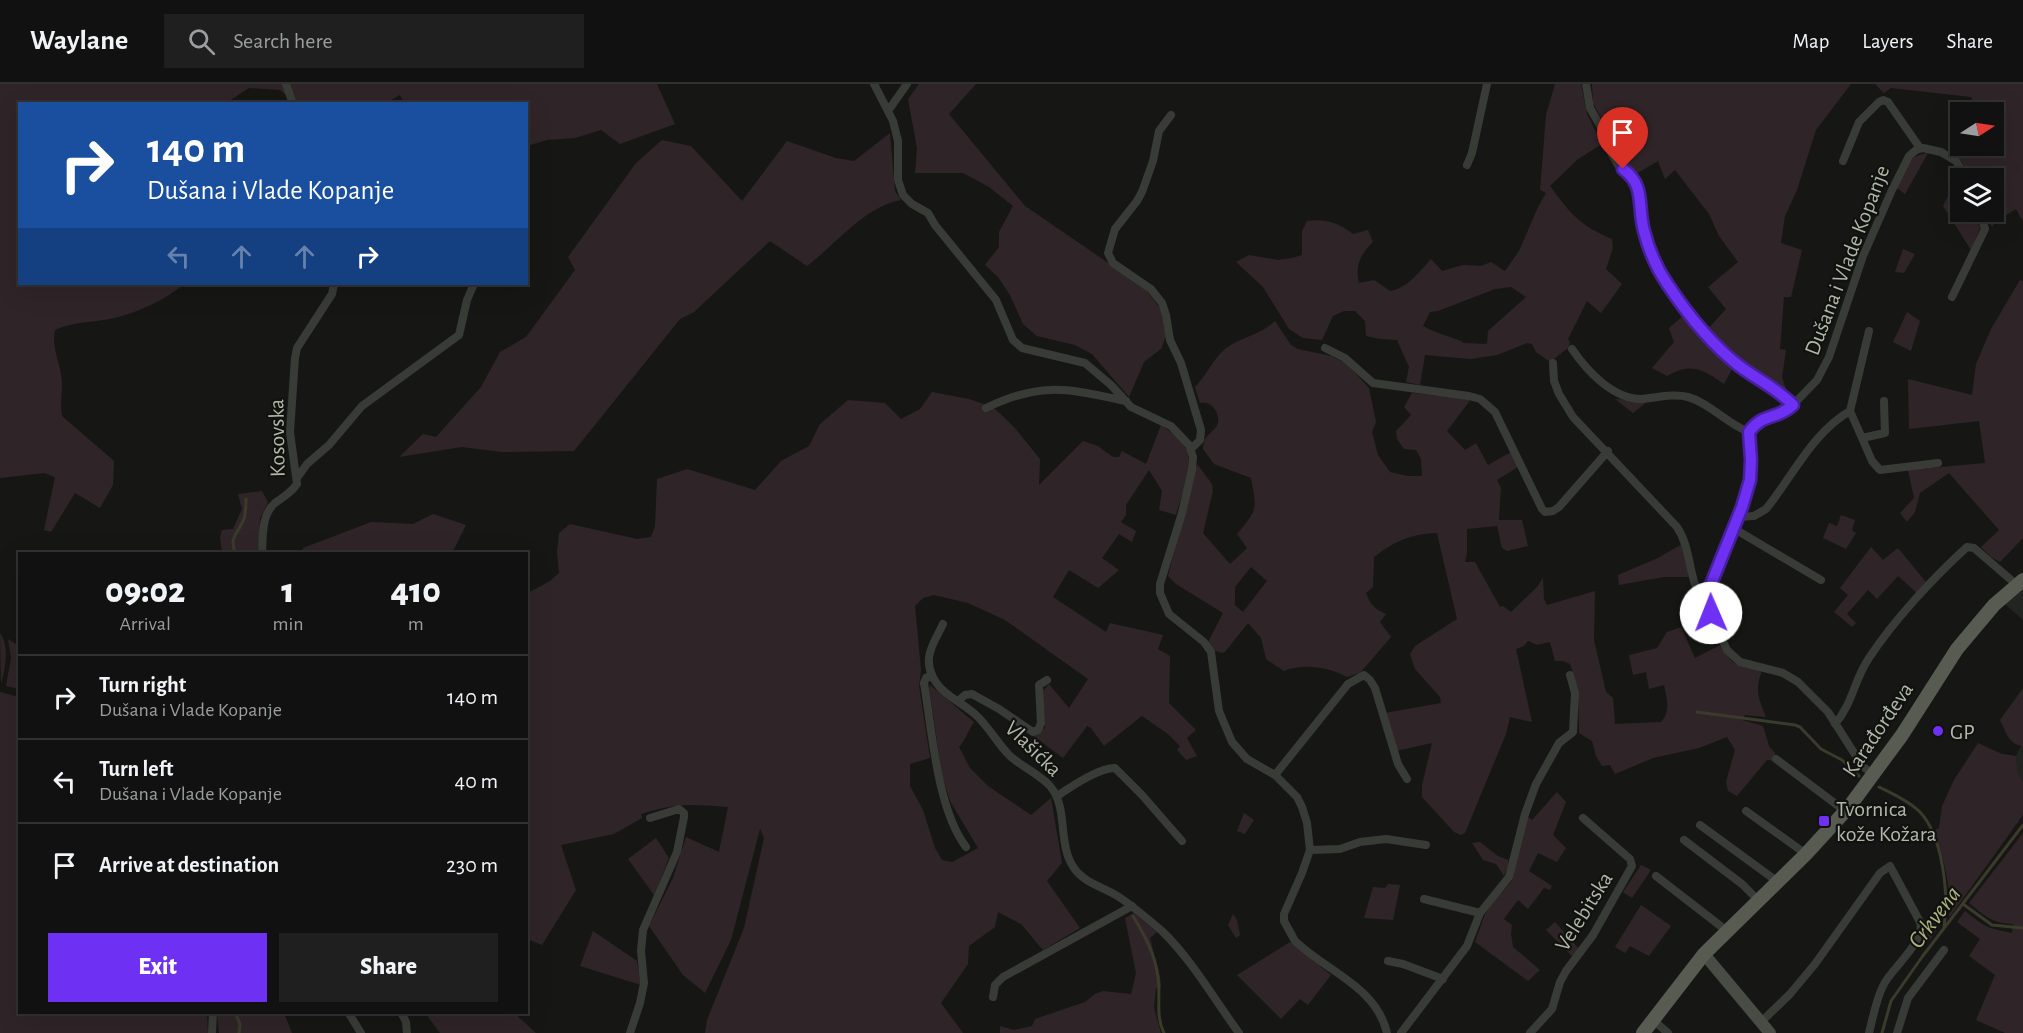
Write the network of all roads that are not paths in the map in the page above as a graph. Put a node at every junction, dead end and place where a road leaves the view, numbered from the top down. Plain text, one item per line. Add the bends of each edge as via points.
1 (286, 84) edge
2 (874, 84) edge
3 (907, 84) edge
4 (1487, 84) edge
5 (1586, 84) edge
6 (292, 102) edge
7 (888, 111) junction
8 (1171, 115) dead end
9 (1920, 148) junction
10 (1843, 161) dead end
11 (1467, 165) dead end
12 (1961, 168) edge
13 (1983, 222) edge
14 (334, 285) edge
15 (474, 285) edge
16 (1952, 297) dead end
17 (1869, 331) dead end
18 (1325, 348) dead end
19 (1572, 349) dead end
20 (1553, 363) dead end
21 (1126, 401) junction
22 (1884, 401) dead end
23 (1793, 405) junction
24 (986, 408) dead end
25 (1850, 411) junction
26 (1749, 432) junction
27 (1862, 438) junction
28 (1191, 449) junction
29 (1608, 451) junction
30 (1938, 463) dead end
31 (297, 478) junction
32 (1738, 517) junction
33 (1733, 528) junction
34 (262, 552) edge
35 (1821, 580) dead end
36 (2020, 583) edge
37 (1706, 605) junction
38 (943, 624) dead end
39 (932, 675) junction
40 (1570, 675) dead end
41 (1047, 680) dead end
42 (958, 701) junction
43 (1835, 724) junction
44 (1776, 759) dead end
45 (1874, 774) junction
46 (1275, 775) junction
47 (1407, 779) dead end
48 (1057, 796) junction
49 (1746, 811) dead end
50 (1845, 812) junction
51 (650, 818) dead end
52 (1583, 818) dead end
53 (1700, 825) dead end
54 (1684, 840) dead end
55 (1182, 841) dead end
56 (1426, 845) dead end
57 (966, 847) dead end
58 (1310, 850) junction
59 (1806, 854) junction
60 (1656, 876) dead end
61 (1778, 882) junction
62 (1424, 899) dead end
63 (1759, 901) junction
64 (1132, 906) junction
65 (1480, 913) junction
66 (1728, 931) junction
67 (1944, 950) dead end
68 (1704, 954) junction
69 (1388, 961) dead end
70 (1443, 979) junction
71 (993, 997) dead end
72 (213, 1014) edge
73 (349, 1014) edge
74 (401, 1014) edge
75 (1653, 1020) junction
76 (1761, 1022) junction
77 (212, 1033) edge
78 (361, 1033) edge
79 (407, 1033) edge
80 (630, 1033) edge
81 (1239, 1033) edge
82 (1387, 1033) edge
83 (1401, 1033) edge
84 (1530, 1033) edge
85 (1643, 1033) edge
86 (1668, 1033) edge
87 (1770, 1033) edge
88 (1869, 1033) edge
89 (1897, 1033) edge

1 - 6 street
2 - 7 street
3 - 7 street
4 - 11 street
5 - 23 street via 1590,108 1610,151 1618,165 1636,181 1645,235 1670,287 1721,351
7 - 21 street via 898,141 898,180 903,195 928,213 996,300 1013,340 1022,348 1085,363
8 - 28 street via 1159,131 1153,161 1137,201 1115,229 1108,252 1113,263 1151,290 1164,309 1170,340 1201,430 1200,440
9 - 10 street via 1883,100 1859,122
9 - 12 street via 1951,157
9 - 23 street, Dušana i Vlade Kopanje via 1905,161 1863,256 1823,369 1813,386
13 - 16 street via 1985,229
14 - 31 street, Kosovska via 295,358 290,432
15 - 31 street via 459,335 362,406
17 - 25 street
18 - 29 street via 1346,358 1373,382 1480,399 1500,421 1545,512 1559,507
19 - 26 street via 1593,373 1620,394 1635,398 1690,398
20 - 29 street via 1554,381 1565,405
21 - 24 street via 1069,389 1033,390
21 - 28 street via 1138,412 1176,430
22 - 27 street via 1885,433
23 - 26 street, Dušana i Vlade Kopanje via 1779,415 1760,420
25 - 27 street
25 - 32 street via 1820,436 1766,509 1754,516
26 - 32 street via 1751,476
27 - 30 street via 1880,470
28 - 46 street via 1192,470 1160,593 1169,614 1211,652 1219,711 1232,742 1247,759
29 - 37 street via 1681,532 1696,590
31 - 34 street, Kosovska via 292,491 267,513
32 - 33 street
33 - 35 street
33 - 37 street via 1711,581
36 - 43 street via 1974,548 1967,547 1943,568 1875,649 1846,710
36 - 45 main road, Karađorđeva via 1994,605 1957,649
37 - 43 street via 1727,650 1736,660 1792,678 1814,697
38 - 39 street via 928,656
39 - 42 street, Vlašićka via 938,686
39 - 57 street via 924,683 939,775 953,827
40 - 65 street via 1575,693 1573,732 1559,743 1536,784 1509,877
41 - 42 street via 1039,685 1041,723 1036,731 1026,729 972,694
42 - 48 street, Vlašićka via 978,717 1007,754
43 - 45 street via 1863,767
44 - 50 street
45 - 50 main road, Karađorđeva
46 - 47 street via 1348,684 1365,675 1376,688 1398,764
46 - 58 street via 1302,807
48 - 55 street via 1115,768
48 - 64 street, Vlašićka via 1064,844 1072,866 1087,880
49 - 59 street
50 - 59 main road, Karađorđeva
51 - 80 street via 679,809 684,813 677,852 643,930 644,982
52 - 84 street, Velebitska via 1630,859 1632,866 1593,935 1563,977 1552,1009
53 - 61 street
54 - 63 street
56 - 58 street via 1386,839 1334,850
58 - 82 street via 1284,914 1286,926 1295,941 1368,996
59 - 61 main road, Karađorđeva
60 - 66 street
61 - 63 main road, Karađorđeva
62 - 65 street
63 - 66 main road, Karađorđeva
64 - 71 street via 1003,977 995,985
64 - 81 street, Vlašićka via 1173,943
65 - 70 street via 1467,946
66 - 68 main road, Karađorđeva
67 - 89 street via 1908,998
68 - 75 main road, Karađorđeva
68 - 76 street
69 - 70 street
70 - 83 street
72 - 77 street
73 - 78 street
74 - 79 street
75 - 85 main road, Karađorđeva
75 - 86 street
76 - 87 street
76 - 88 street via 1815,964 1890,866 1922,928 1917,941 1883,984

